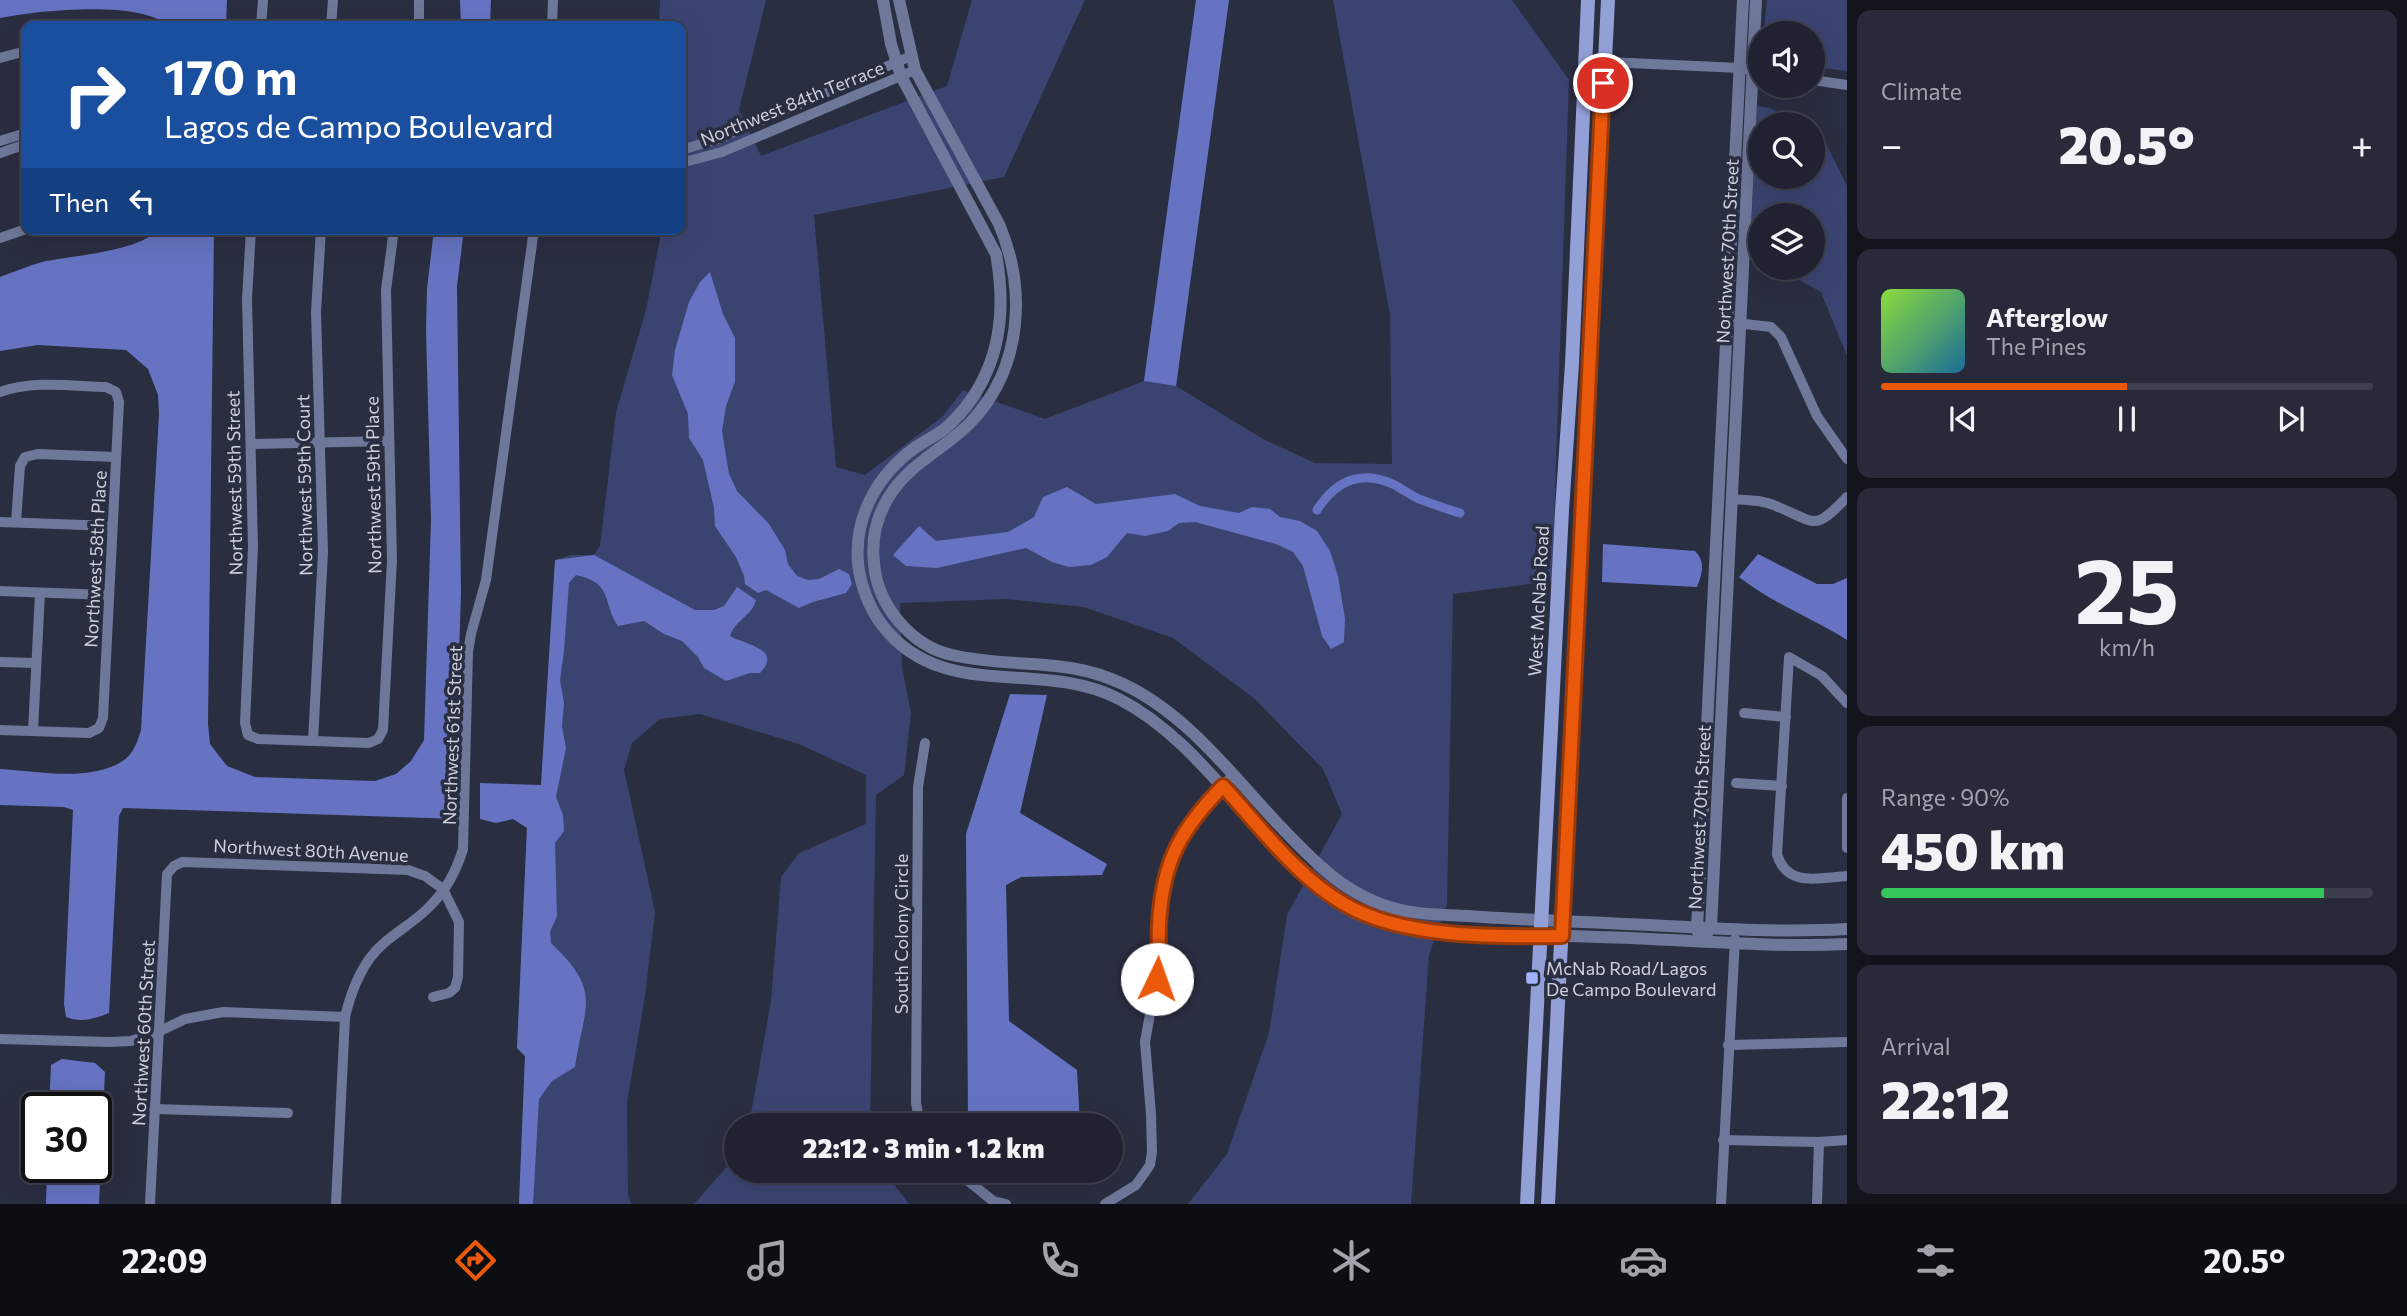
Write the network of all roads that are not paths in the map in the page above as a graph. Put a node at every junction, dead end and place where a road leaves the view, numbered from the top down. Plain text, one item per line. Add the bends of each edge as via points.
1 (263, 0) edge
2 (333, 0) edge
3 (419, 0) edge
4 (553, 0) edge
5 (883, 0) edge
6 (899, 0) edge
7 (1588, 0) edge
8 (1608, 0) edge
9 (1743, 0) edge
10 (1756, 0) edge
11 (261, 21) edge
12 (331, 21) edge
13 (419, 21) edge
14 (552, 21) edge
15 (1754, 21) edge
16 (1748, 44) edge
17 (21, 52) edge
18 (912, 57) junction
19 (0, 58) edge
20 (1585, 61) junction
21 (1604, 61) junction
22 (899, 69) junction
23 (915, 70) junction
24 (1748, 70) edge
25 (1825, 82) edge
26 (1847, 85) edge
27 (1748, 98) edge
28 (1750, 98) edge
29 (21, 135) edge
30 (0, 141) edge
31 (21, 146) edge
32 (686, 149) edge
33 (0, 153) edge
34 (686, 162) edge
35 (21, 231) edge
36 (251, 235) edge
37 (321, 235) edge
38 (393, 235) edge
39 (533, 235) edge
40 (0, 238) edge
41 (1727, 322) junction
42 (1741, 323) junction
43 (0, 392) edge
44 (388, 441) junction
45 (320, 443) junction
46 (251, 444) junction
47 (116, 457) junction
48 (1847, 458) edge
49 (1847, 497) edge
50 (1732, 499) junction
51 (0, 522) edge
52 (16, 522) junction
53 (112, 526) junction
54 (0, 591) edge
55 (40, 593) junction
56 (108, 596) junction
57 (940, 650) junction
58 (0, 662) edge
59 (36, 663) junction
60 (949, 670) junction
61 (1847, 703) edge
62 (1744, 713) dead end
63 (1786, 717) junction
64 (0, 730) edge
65 (33, 731) junction
66 (313, 741) junction
67 (925, 743) dead end
68 (1233, 775) junction
69 (1736, 783) dead end
70 (1223, 786) junction
71 (1782, 786) junction
72 (1847, 798) edge
73 (1279, 825) junction
74 (1268, 836) junction
75 (1847, 848) edge
76 (174, 866) joint
77 (1847, 876) edge
78 (443, 889) junction
79 (1542, 921) junction
80 (1562, 928) junction
81 (1697, 928) junction
82 (1711, 928) junction
83 (1736, 929) junction
84 (1847, 929) edge
85 (1541, 936) junction
86 (1701, 942) junction
87 (1735, 943) junction
88 (1847, 944) edge
89 (433, 997) dead end
90 (345, 1017) junction
91 (158, 1032) junction
92 (0, 1039) edge
93 (1847, 1042) edge
94 (1728, 1045) junction
95 (1532, 1096) junction
96 (154, 1109) junction
97 (288, 1113) dead end
98 (918, 1113) edge
99 (1723, 1140) junction
100 (1847, 1140) edge
101 (1819, 1142) junction
102 (1551, 1148) junction
103 (971, 1183) edge
104 (150, 1204) edge
105 (336, 1204) edge
106 (1006, 1204) edge
107 (1105, 1204) edge
108 (1527, 1204) edge
109 (1548, 1204) edge
110 (1721, 1204) edge
111 (1817, 1204) edge

1 - 11 street
2 - 12 street
3 - 13 street
4 - 14 street
5 - 22 street
6 - 18 street
7 - 20 main road, West McNab Road
8 - 21 main road
9 - 16 street, Northwest 70th Street
10 - 15 street, Northwest 70th Street
17 - 19 street
18 - 22 street, Northwest 84th Terrace
18 - 23 street
20 - 21 street
20 - 79 main road, West McNab Road
21 - 24 street
21 - 80 main road
22 - 23 street, Northwest 84th Terrace
22 - 32 street, Northwest 84th Terrace
22 - 34 street, Northwest 84th Terrace via 722,152
22 - 60 street via 986,233 1000,279 999,335 977,389 945,430 896,462 881,480 866,506 858,536 858,565 875,616 914,656
23 - 57 street via 999,224 1009,249 1017,307 1014,336 992,396 973,421 893,488 880,511 874,537 873,565 891,611 905,628
25 - 26 street
27 - 41 street, Northwest 70th Street
28 - 42 street, Northwest 70th Street
29 - 30 street
31 - 33 street
35 - 40 street
36 - 46 street, Northwest 59th Street via 247,299
37 - 45 street, Northwest 59th Court via 316,312
38 - 44 street, Northwest 59th Place via 386,290
39 - 78 street, Northwest 61st Street via 486,580 468,652 463,849
41 - 42 street
41 - 81 street, Northwest 70th Street
42 - 48 street via 1771,327 1781,337 1817,416
42 - 50 street, Northwest 70th Street
43 - 47 street, Northwest 58th Place via 35,385 106,387 116,392
44 - 45 street
44 - 66 street, Northwest 59th Place via 392,560 383,730 369,743
45 - 46 street
45 - 66 street, Northwest 59th Court via 323,552
46 - 66 street, Northwest 59th Street via 253,547 245,723 248,735 258,739
47 - 52 street via 25,457 20,466
47 - 53 street, Northwest 58th Place
49 - 50 street via 1825,520 1817,521 1805,521 1762,501
50 - 82 street, Northwest 70th Street
51 - 52 street
52 - 53 street
53 - 56 street, Northwest 58th Place
54 - 55 street
55 - 56 street
55 - 59 street
56 - 65 street, Northwest 58th Place via 99,728 89,733
57 - 60 street
57 - 68 street via 970,658 1080,668 1120,682 1178,719
58 - 59 street
59 - 65 street
60 - 70 street via 1042,678 1114,696 1166,729
61 - 63 street via 1822,676 1789,657
62 - 63 street
63 - 71 street
64 - 65 street
67 - 98 street, South Colony Circle via 918,787
68 - 70 street
68 - 73 street
69 - 71 street
70 - 74 street
70 - 107 street via 1178,841 1162,895 1159,964 1144,1042 1150,1165 1136,1185
71 - 77 street via 1777,854 1781,866 1796,877
72 - 75 street
73 - 74 street
73 - 79 street via 1331,877 1376,902 1428,914
74 - 85 street via 1324,891 1370,917 1427,930
76 - 78 street, Northwest 80th Avenue via 182,862 408,870
76 - 91 street, Northwest 60th Street via 167,874
78 - 89 street via 459,922 458,977 449,993
78 - 90 street, Northwest 61st Street via 431,905 371,956 350,996
79 - 80 street
79 - 85 main road, West McNab Road
80 - 81 street
80 - 85 street
80 - 86 street
80 - 102 main road
81 - 82 street
81 - 86 street, Northwest 70th Street
82 - 83 street
82 - 86 street, Northwest 70th Street
83 - 84 street
83 - 87 street
85 - 95 main road, West McNab Road
86 - 87 street
87 - 88 street
87 - 94 street
90 - 91 street via 223,1012 186,1018
90 - 105 street, Northwest 61st Street
91 - 92 street via 109,1042
91 - 96 street, Northwest 60th Street
93 - 94 street
94 - 99 street
95 - 102 main road via 1545,1100 1543,1136
95 - 108 main road, West McNab Road
96 - 97 street
96 - 104 street, Northwest 60th Street
99 - 101 street
99 - 110 street
100 - 101 street
101 - 111 street
102 - 109 main road
103 - 106 street

